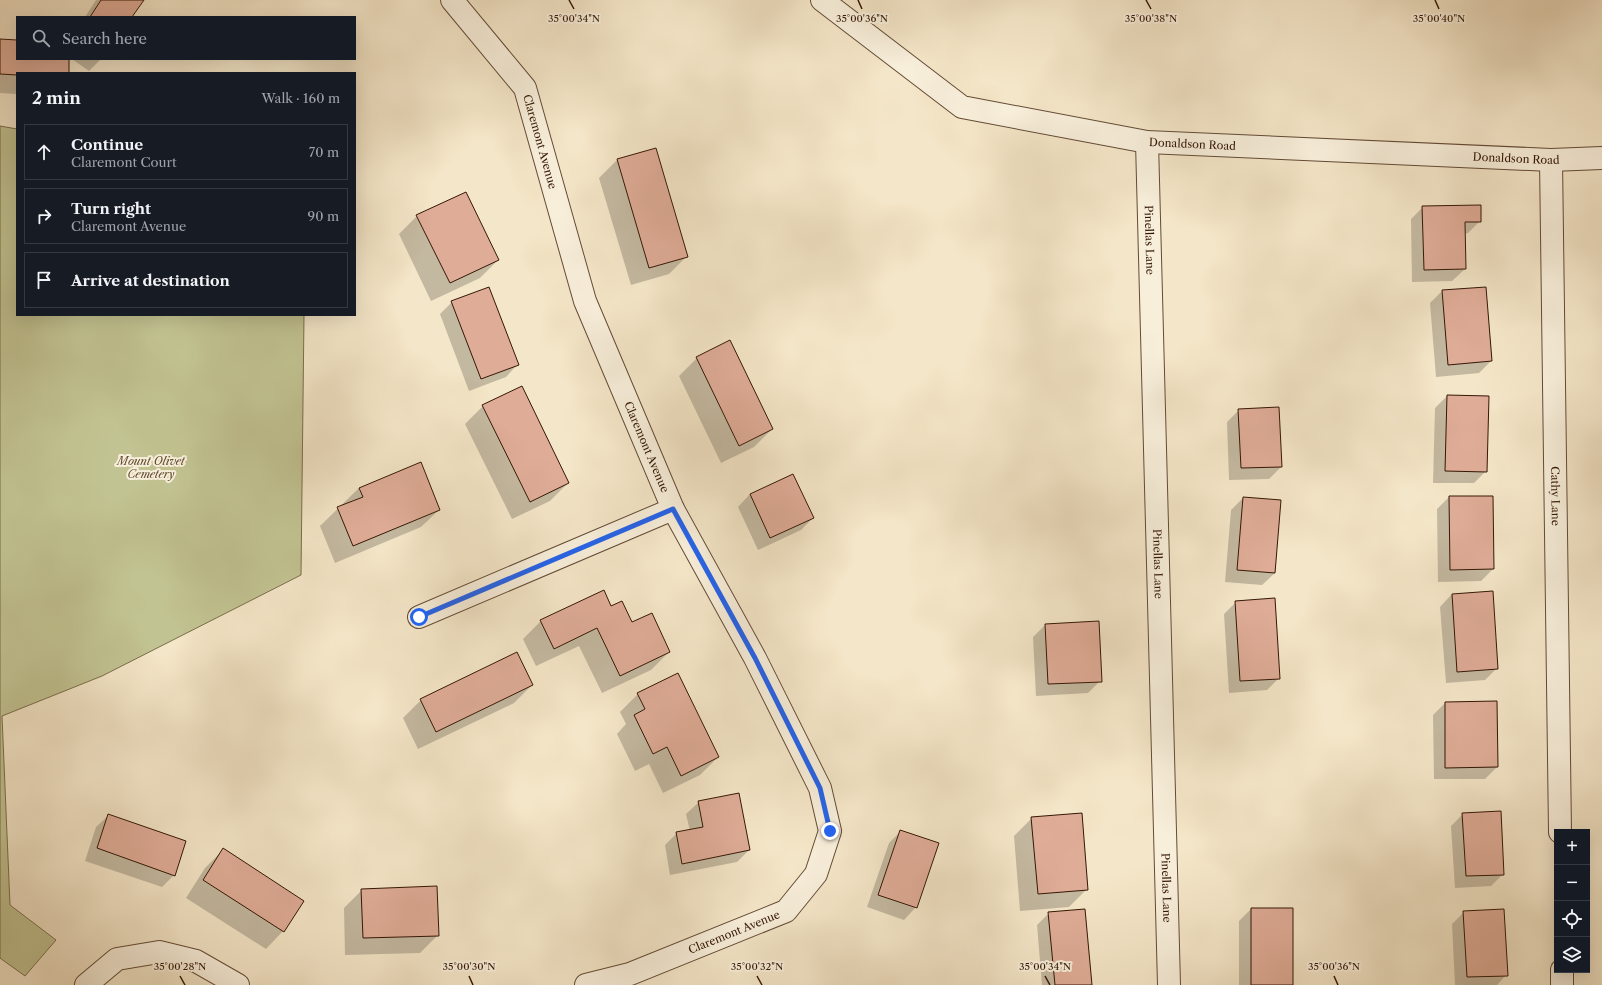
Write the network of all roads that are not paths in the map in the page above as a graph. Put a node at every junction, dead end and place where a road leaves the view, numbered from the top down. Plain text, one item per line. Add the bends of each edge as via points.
1 (452, 0) edge
2 (822, 0) edge
3 (1147, 142) junction
4 (1602, 158) edge
5 (1550, 160) junction
6 (673, 509) junction
7 (419, 617) dead end
8 (1560, 829) edge
9 (1562, 973) edge
10 (86, 985) edge
11 (238, 985) edge
12 (586, 985) edge
13 (1169, 985) edge
14 (1562, 985) edge

1 - 6 street, Claremont Avenue via 525,88 585,301
2 - 3 street, Donaldson Road via 962,107
3 - 5 street, Donaldson Road
3 - 13 street, Pinellas Lane
4 - 5 street, Donaldson Road
5 - 8 street, Cathy Lane
6 - 7 street
6 - 12 street, Claremont Avenue via 755,658 820,788 830,831 816,874 786,911 630,974
9 - 14 street
10 - 11 street via 117,959 159,952 196,961

